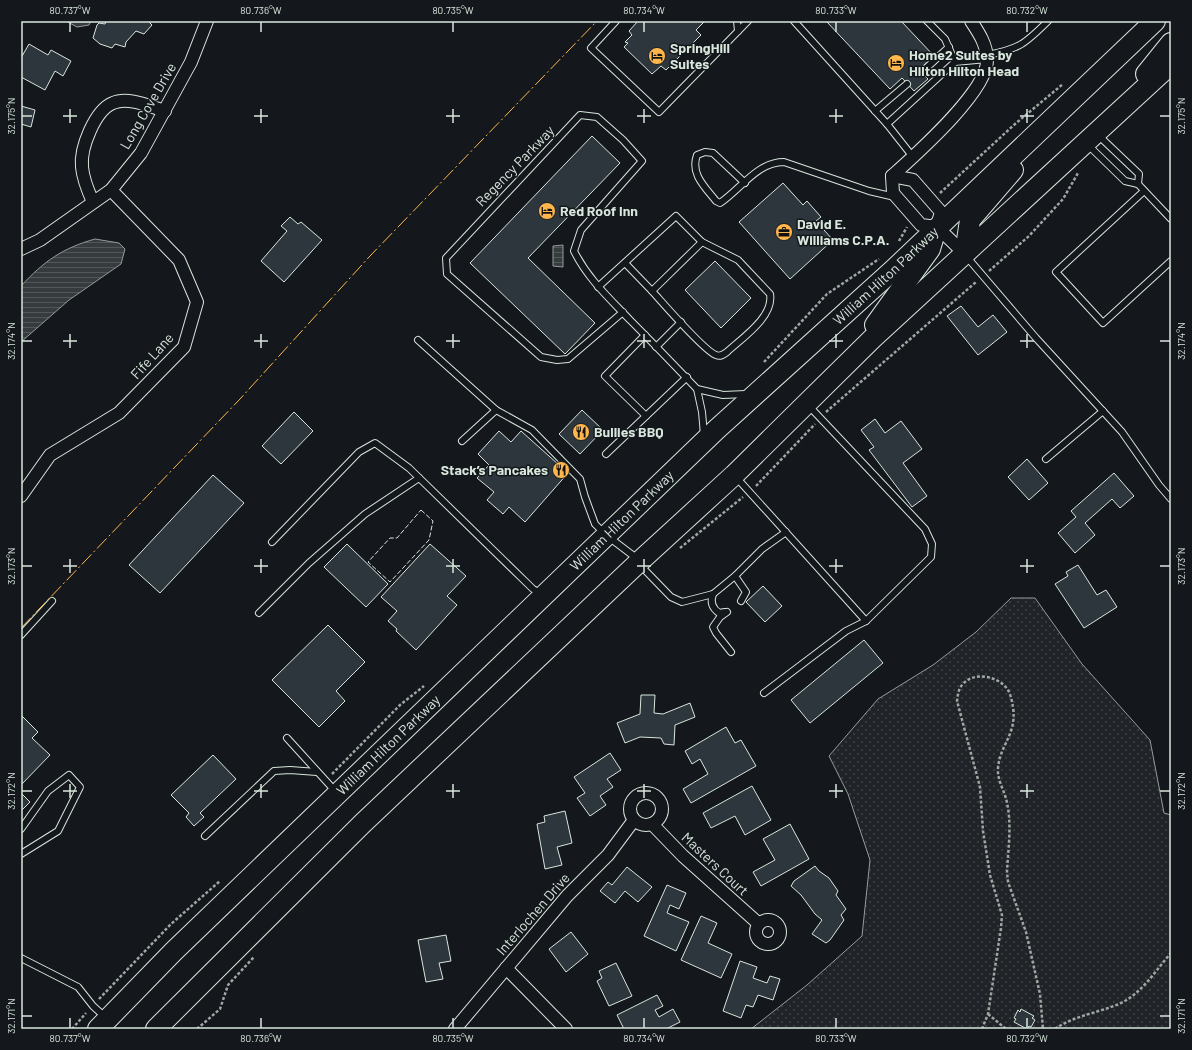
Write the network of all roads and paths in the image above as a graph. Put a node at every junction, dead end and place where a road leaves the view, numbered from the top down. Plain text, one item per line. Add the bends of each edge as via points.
1 (207, 21) edge
2 (616, 21) edge
3 (737, 21) edge
4 (748, 21) edge
5 (794, 21) edge
6 (927, 21) edge
7 (971, 21) edge
8 (1048, 21) edge
9 (1155, 21) edge
10 (738, 31) junction
11 (1171, 43) edge
12 (949, 47) junction
13 (987, 57) junction
14 (955, 62) junction
15 (1171, 64) edge
16 (922, 72) dead end
17 (907, 84) dead end
18 (1085, 87) junction
19 (165, 111) junction
20 (876, 111) junction
21 (887, 124) junction
22 (1096, 133) junction
23 (913, 157) junction
24 (1079, 171) dead end
25 (892, 176) junction
26 (744, 183) junction
27 (1138, 184) junction
28 (110, 190) junction
29 (1144, 190) junction
30 (897, 198) junction
31 (93, 202) junction
32 (1171, 220) edge
33 (936, 227) junction
34 (702, 242) junction
35 (21, 249) edge
36 (965, 254) junction
37 (1171, 261) edge
38 (625, 263) junction
39 (982, 277) junction
40 (598, 287) junction
41 (652, 291) junction
42 (623, 312) junction
43 (681, 322) junction
44 (645, 335) junction
45 (418, 340) dead end
46 (656, 347) junction
47 (842, 370) junction
48 (686, 377) junction
49 (698, 389) junction
50 (756, 393) junction
51 (496, 410) junction
52 (814, 411) junction
53 (1103, 411) junction
54 (646, 416) junction
55 (462, 441) dead end
56 (703, 442) junction
57 (606, 454) dead end
58 (1046, 459) dead end
59 (734, 475) junction
60 (419, 478) junction
61 (749, 492) junction
62 (21, 496) edge
63 (1171, 498) edge
64 (786, 532) junction
65 (606, 535) junction
66 (272, 542) dead end
67 (674, 553) dead end
68 (639, 561) junction
69 (735, 576) junction
70 (713, 594) junction
71 (544, 595) junction
72 (741, 601) dead end
73 (52, 602) dead end
74 (259, 613) dead end
75 (866, 621) junction
76 (21, 635) edge
77 (731, 652) dead end
78 (764, 693) dead end
79 (287, 738) dead end
80 (317, 772) junction
81 (337, 793) junction
82 (634, 820) junction
83 (652, 824) junction
84 (21, 829) edge
85 (205, 836) dead end
86 (21, 854) edge
87 (758, 924) dead end
88 (1171, 953) edge
89 (254, 956) dead end
90 (21, 958) edge
91 (506, 968) junction
92 (988, 1014) junction
93 (107, 1026) edge
94 (156, 1029) edge
95 (197, 1029) edge
96 (455, 1029) edge
97 (566, 1029) edge
98 (982, 1029) edge
99 (1006, 1029) edge
100 (1042, 1029) edge
101 (1055, 1029) edge

1 - 19 street, Long Cove Drive
2 - 10 lane via 591,48 659,112
3 - 10 lane
4 - 10 lane
5 - 20 lane
6 - 12 lane via 945,39
7 - 13 street via 986,48
8 - 13 lane via 1024,44
9 - 18 highway, William Hilton Parkway
11 - 22 highway
12 - 14 lane
12 - 16 lane
13 - 14 lane
13 - 23 street via 983,77 973,93
14 - 21 lane
15 - 22 highway
17 - 20 lane
18 - 33 highway, William Hilton Parkway
18 - 36 highway via 970,220
19 - 28 street, Long Cove Drive via 141,153
19 - 31 street via 125,101 114,102 104,109 91,125 81,165
20 - 21 lane
21 - 23 lane
22 - 27 lane via 1125,181
22 - 27 lane via 1139,174
22 - 36 highway
23 - 25 street
24 - 39 path via 1063,199 1029,236
25 - 30 street via 893,193
25 - 33 street via 913,180 932,201 941,212
26 - 26 lane via 720,203 716,201 695,174 694,162 697,155 713,153
26 - 30 lane via 766,166 774,162 784,162
27 - 29 lane
28 - 31 street, Long Cove Drive
28 - 62 street, Fife Lane via 179,260 197,302 184,347 119,413 50,455
29 - 32 lane
29 - 37 lane via 1056,272 1102,323
30 - 33 street via 921,225
31 - 35 street, Long Cove Drive via 40,240
33 - 36 street
33 - 47 highway via 930,249
33 - 50 highway, William Hilton Parkway via 892,271
34 - 38 lane via 676,216
34 - 41 lane
34 - 43 lane via 738,260 748,269 770,294 770,309 720,356 714,355 703,346
36 - 39 lane
36 - 47 highway via 873,338
38 - 40 lane
38 - 41 lane
39 - 52 path via 830,407
39 - 53 lane
40 - 42 lane, Regency Parkway
40 - 42 lane, Regency Parkway via 583,269 574,251 581,230 642,161 597,117 580,115 446,258 447,274 541,357 568,359
41 - 43 lane
42 - 44 lane, Regency Parkway
43 - 46 lane
44 - 46 lane, Regency Parkway
44 - 54 lane via 605,376
45 - 51 lane
46 - 48 lane, Regency Parkway
47 - 52 highway
48 - 49 lane, Regency Parkway
48 - 54 lane
49 - 50 lane via 723,395
49 - 56 lane via 704,422
50 - 56 highway, William Hilton Parkway
51 - 55 lane
51 - 65 lane via 532,430 580,479 595,524
52 - 59 highway
52 - 61 path
52 - 75 lane via 925,529 932,544 931,557
53 - 58 lane
53 - 63 lane via 1122,432
54 - 57 lane
56 - 65 highway, William Hilton Parkway
59 - 61 lane
59 - 68 highway
60 - 66 lane via 375,443 359,452
60 - 71 lane via 533,589
60 - 74 lane via 365,514 309,563
61 - 64 lane
61 - 67 path
64 - 69 lane via 762,549
64 - 75 lane
65 - 68 lane
65 - 71 highway, William Hilton Parkway
68 - 70 lane via 671,597 682,602
68 - 94 highway via 363,823
69 - 70 lane
69 - 72 lane via 746,592
70 - 77 lane via 711,600 714,609 719,613 727,612 713,627
71 - 81 highway, William Hilton Parkway
73 - 76 lane
75 - 78 lane via 846,631
79 - 80 lane
80 - 81 lane
80 - 85 lane via 274,771
81 - 93 highway, William Hilton Parkway via 174,951
82 - 83 street via 646,825
82 - 83 street via 631,815 631,802 635,797 646,793 658,798 662,809 657,821
82 - 91 street, Interlochen Drive via 608,855 566,896
83 - 87 street, Masters Court via 683,856
84 - 86 lane via 48,791 69,775 80,787 58,831
88 - 101 path via 1142,988 1131,996 1120,1003 1076,1018
89 - 95 path via 228,985 220,1009
90 - 93 lane via 78,987
91 - 96 street, Interlochen Drive
91 - 97 street
92 - 98 path
92 - 99 path
92 - 100 path via 1002,916 990,875 980,787 957,701 963,683 983,676 1000,681 1012,700 1014,726 999,760 998,770 1008,808 1008,882 1026,932 1040,994

